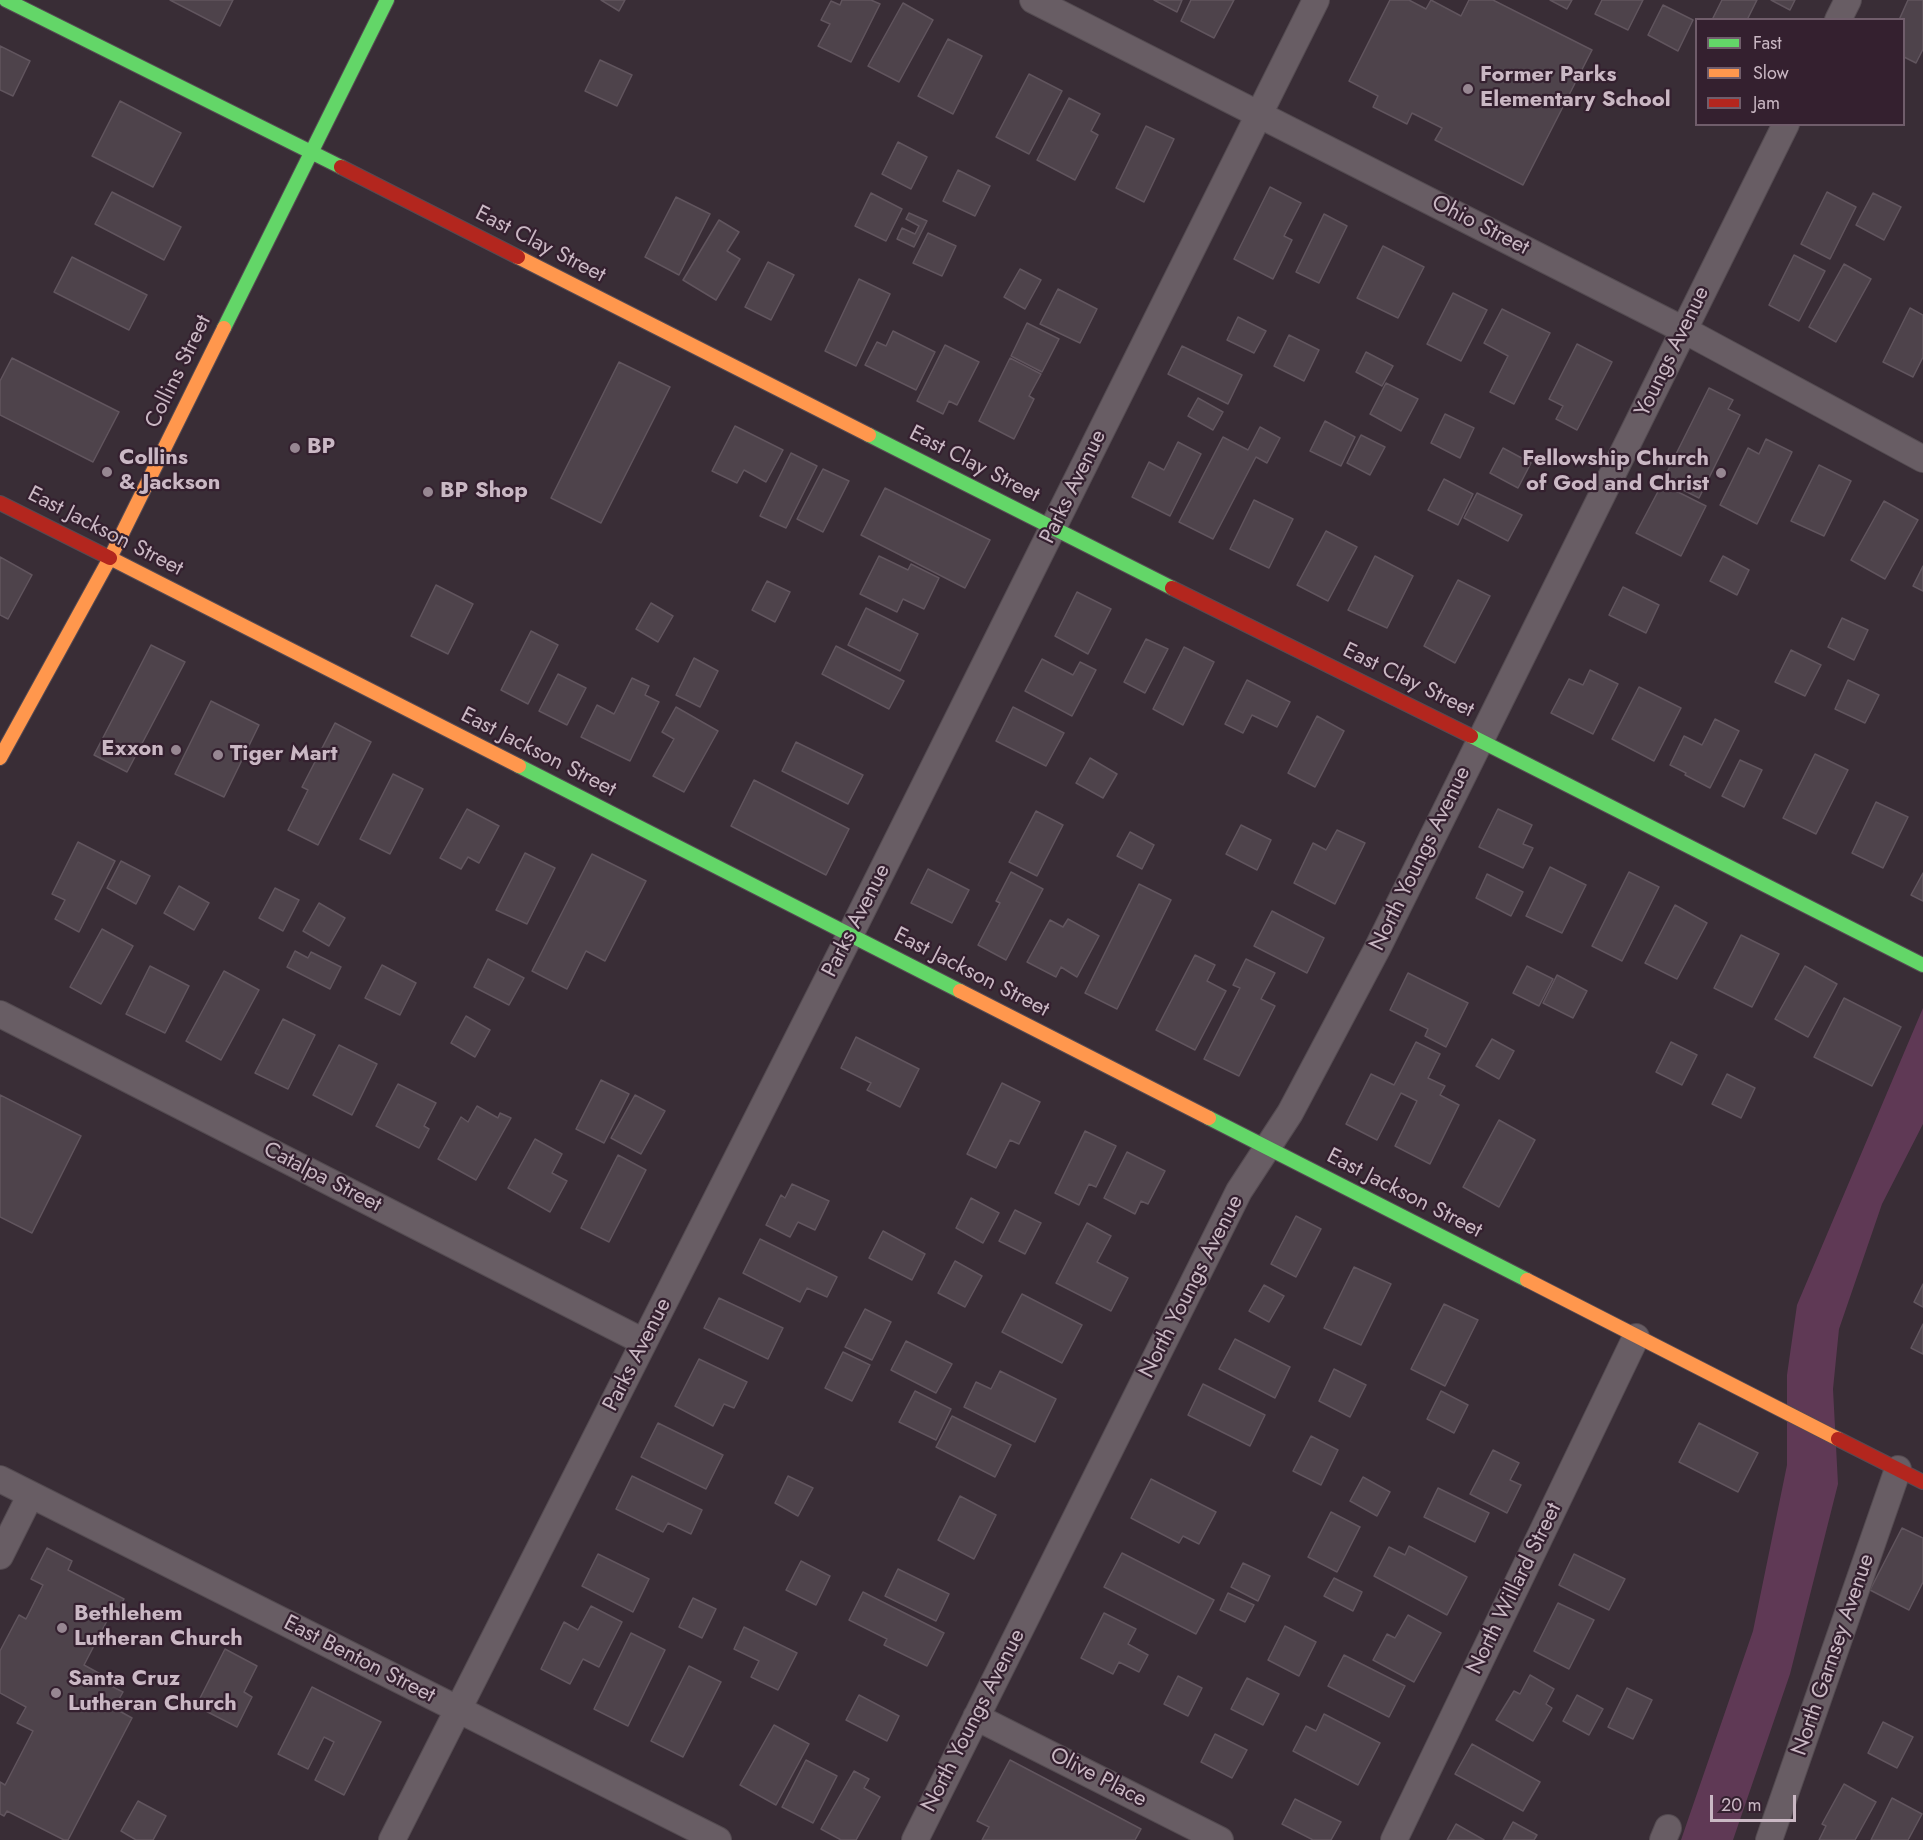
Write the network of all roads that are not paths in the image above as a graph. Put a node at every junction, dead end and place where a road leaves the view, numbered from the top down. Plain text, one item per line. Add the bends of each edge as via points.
1 (6, 0) edge
2 (387, 0) edge
3 (1033, 0) edge
4 (1316, 0) edge
5 (1848, 0) edge
6 (1839, 18) edge
7 (1259, 114) junction
8 (1785, 126) edge
9 (311, 152) junction
10 (1684, 330) junction
11 (1923, 459) edge
12 (0, 503) edge
13 (1053, 529) junction
14 (110, 558) junction
15 (1480, 740) junction
16 (0, 758) edge
17 (850, 935) junction
18 (1923, 965) edge
19 (0, 1014) edge
20 (1267, 1148) junction
21 (1636, 1337) junction
22 (644, 1342) junction
23 (1898, 1469) junction
24 (0, 1479) edge
25 (1923, 1482) edge
26 (30, 1496) junction
27 (0, 1556) edge
28 (458, 1710) junction
29 (976, 1717) junction
30 (392, 1840) edge
31 (718, 1840) edge
32 (915, 1840) edge
33 (1220, 1840) edge
34 (1394, 1840) edge
35 (1770, 1840) edge

1 - 9 main road, East Clay Street
2 - 9 main road, Collins Street
3 - 7 street, Ohio Street
4 - 7 street, Parks Avenue
5 - 6 street
7 - 10 street, Ohio Street
7 - 13 street, Parks Avenue
8 - 10 street, Youngs Avenue
9 - 13 main road, East Clay Street
9 - 14 main road, Collins Street
10 - 11 street, Ohio Street
10 - 15 street, Youngs Avenue
12 - 14 main road, East Jackson Street
13 - 15 main road, East Clay Street
13 - 17 street, Parks Avenue
14 - 16 main road, Collins Street
14 - 17 main road, East Jackson Street
15 - 18 main road, East Clay Street
15 - 20 street, North Youngs Avenue via 1377,949 1290,1113
17 - 20 main road, East Jackson Street
17 - 22 street, Parks Avenue
19 - 22 street, Catalpa Street
20 - 21 main road, East Jackson Street
20 - 29 street, North Youngs Avenue via 1239,1191
21 - 23 main road, East Jackson Street
21 - 34 street, North Willard Street
22 - 28 street, Parks Avenue
23 - 25 main road, East Jackson Street
23 - 35 street, North Garnsey Avenue
24 - 26 street, East Benton Street
26 - 27 street
26 - 28 street, East Benton Street
28 - 30 street, Parks Avenue
28 - 31 street, East Benton Street
29 - 32 street, North Youngs Avenue
29 - 33 street, Olive Place

